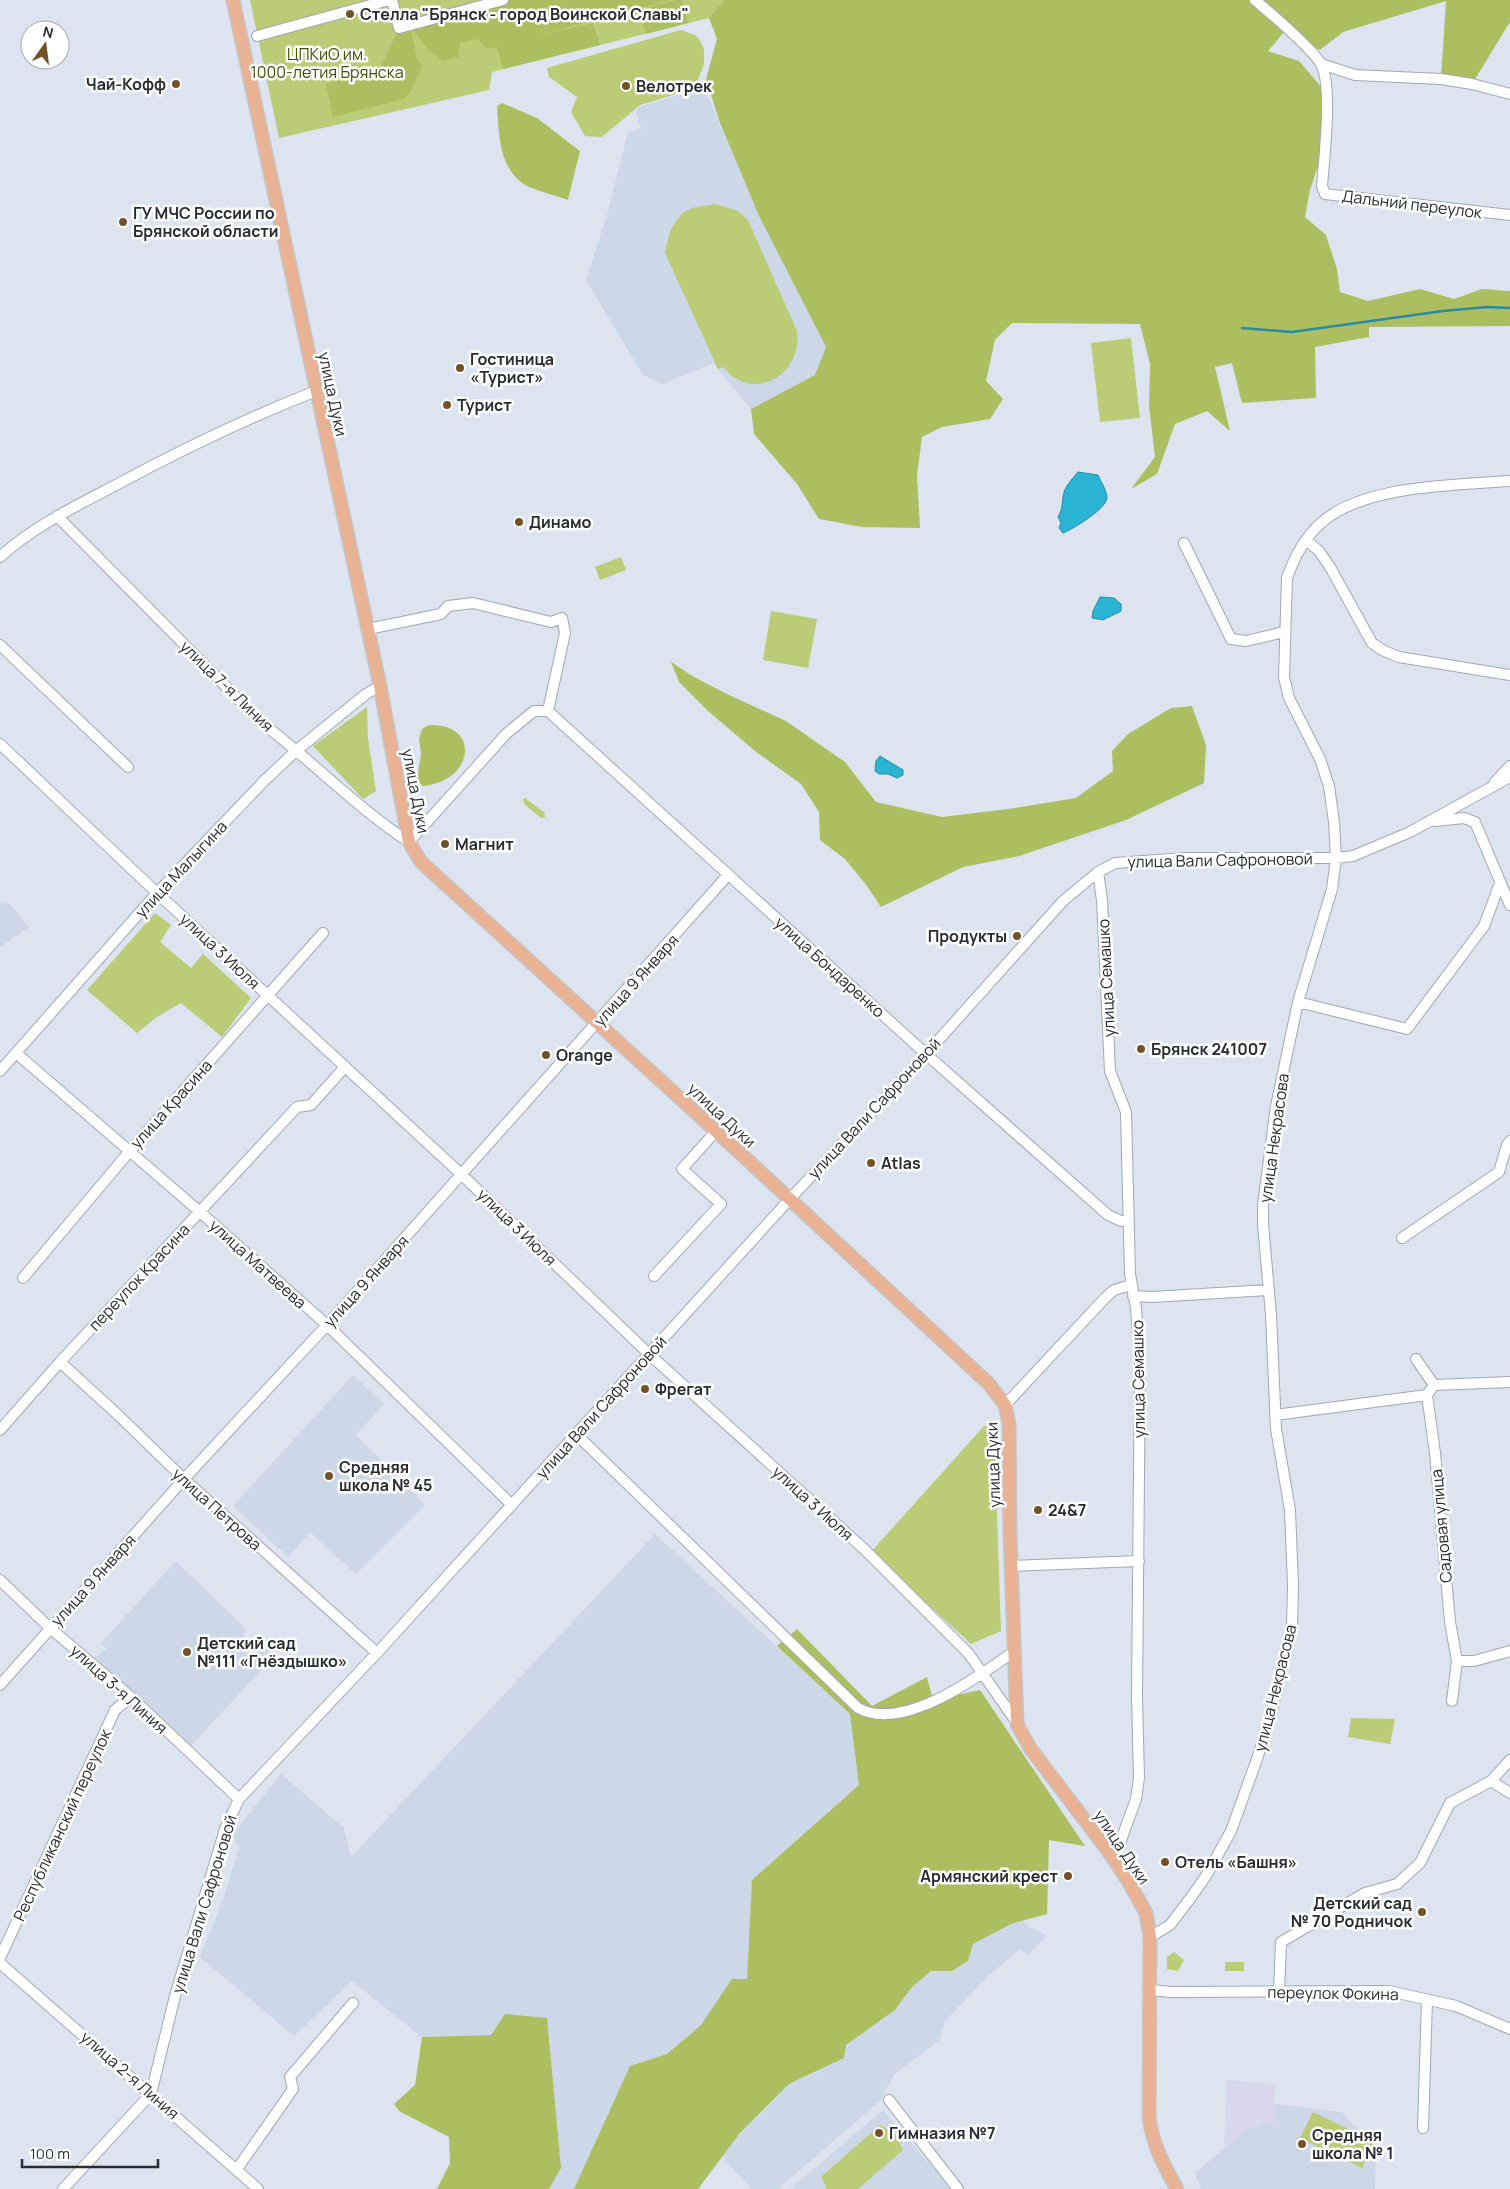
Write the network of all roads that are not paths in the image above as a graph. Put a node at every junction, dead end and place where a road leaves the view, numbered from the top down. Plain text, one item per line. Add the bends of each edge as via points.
1 (233, 0) edge
2 (390, 0) edge
3 (503, 0) edge
4 (1255, 0) edge
5 (257, 36) dead end
6 (1321, 64) junction
7 (1510, 94) edge
8 (1510, 215) edge
9 (316, 390) junction
10 (1510, 481) edge
11 (57, 516) junction
12 (1306, 540) junction
13 (1184, 543) dead end
14 (0, 557) edge
15 (368, 629) junction
16 (1284, 632) junction
17 (0, 645) edge
18 (1510, 675) edge
19 (380, 686) junction
20 (548, 711) junction
21 (0, 744) edge
22 (297, 750) junction
23 (1510, 766) edge
24 (128, 767) dead end
25 (1510, 777) edge
26 (1490, 787) junction
27 (1431, 821) junction
28 (409, 842) junction
29 (1336, 858) junction
30 (1098, 872) junction
31 (728, 875) junction
32 (1500, 883) junction
33 (156, 893) junction
34 (1510, 905) edge
35 (323, 933) dead end
36 (268, 996) junction
37 (1298, 1002) junction
38 (598, 1023) junction
39 (16, 1053) junction
40 (926, 1054) junction
41 (344, 1068) junction
42 (0, 1071) edge
43 (716, 1131) junction
44 (1510, 1141) edge
45 (129, 1152) junction
46 (461, 1174) junction
47 (789, 1200) junction
48 (200, 1212) junction
49 (1128, 1221) junction
50 (1402, 1238) dead end
51 (654, 1276) dead end
52 (23, 1278) dead end
53 (1131, 1285) junction
54 (1268, 1290) junction
55 (1133, 1296) junction
56 (327, 1325) junction
57 (649, 1354) junction
58 (1416, 1359) dead end
59 (60, 1362) junction
60 (1510, 1382) edge
61 (1434, 1385) junction
62 (1427, 1395) junction
63 (1005, 1405) junction
64 (1275, 1415) junction
65 (0, 1430) edge
66 (576, 1434) junction
67 (184, 1479) junction
68 (512, 1505) junction
69 (1138, 1561) junction
70 (1012, 1566) junction
71 (0, 1580) edge
72 (50, 1628) junction
73 (1015, 1651) junction
74 (1510, 1651) edge
75 (377, 1653) junction
76 (1457, 1661) junction
77 (983, 1673) junction
78 (0, 1685) edge
79 (131, 1697) junction
80 (1452, 1701) dead end
81 (1017, 1724) junction
82 (1510, 1760) edge
83 (1491, 1780) junction
84 (1510, 1793) edge
85 (239, 1799) junction
86 (1109, 1852) junction
87 (1150, 1937) junction
88 (0, 1958) edge
89 (0, 1963) edge
90 (1151, 1990) junction
91 (1280, 1991) junction
92 (1427, 2000) junction
93 (353, 2002) dead end
94 (1510, 2029) edge
95 (151, 2094) junction
96 (889, 2100) dead end
97 (1424, 2128) dead end
98 (237, 2170) junction
99 (63, 2189) edge
100 (258, 2189) edge
101 (958, 2189) edge
102 (1177, 2189) edge

1 - 9 main road, улица Дуки
2 - 3 street via 399,28
2 - 5 street
4 - 6 street
6 - 7 street via 1355,75 1441,79
6 - 8 street, Дальний переулок via 1326,95 1322,186 1325,194
9 - 11 street via 175,454
9 - 15 main road, улица Дуки
10 - 12 street, улица Некрасова via 1423,488 1378,496 1339,511 1321,522
11 - 14 street
11 - 22 street, улица 7-я Линия via 262,723
12 - 16 street, улица Некрасова via 1287,578
12 - 18 street via 1330,567 1372,643 1384,652
13 - 16 street via 1231,639 1246,641
15 - 19 main road, улица Дуки
15 - 20 street via 441,614 448,606 473,603 550,622 562,618 564,633
16 - 29 street, улица Некрасова via 1287,691 1329,786
17 - 24 street
19 - 22 street, улица Малыгина
19 - 28 main road, улица Дуки
20 - 28 street via 534,711 506,734
20 - 31 street, улица Бондаренко
21 - 33 street, улица 3 Июля
22 - 28 street, улица 7-я Линия via 352,801
22 - 33 street, улица Малыгина
23 - 26 street
25 - 26 street
26 - 27 street
27 - 29 street, улица Вали Сафроновой via 1353,856
27 - 32 street via 1464,818 1475,822
28 - 38 main road, улица Дуки via 421,862
29 - 30 street, улица Вали Сафроновой via 1184,858 1115,863
29 - 37 street, улица Некрасова via 1332,889
30 - 40 street, улица Вали Сафроновой via 1055,908
30 - 49 street, улица Семашко via 1110,1071 1126,1112
31 - 38 street, улица 9 Января
31 - 40 street, улица Бондаренко
32 - 34 street
32 - 37 street via 1484,926 1406,1029
33 - 36 street, улица 3 Июля
33 - 39 street, улица Малыгина
35 - 36 street, улица Красина
36 - 41 street, улица 3 Июля
36 - 45 street, улица Красина
37 - 54 street, улица Некрасова via 1276,1106 1264,1187
38 - 43 main road, улица Дуки
38 - 46 street, улица 9 Января
39 - 42 street, улица Малыгина
39 - 45 street, улица Матвеева
40 - 47 street, улица Вали Сафроновой
40 - 49 street, улица Бондаренко via 1108,1215
41 - 46 street, улица 3 Июля
41 - 48 street, переулок Красина via 310,1106 297,1107
43 - 47 main road, улица Дуки
43 - 51 street via 682,1169 721,1204
44 - 50 street via 1499,1172
45 - 48 street, улица Матвеева
45 - 52 street, улица Красина
46 - 56 street, улица 9 Января
46 - 57 street, улица 3 Июля
47 - 57 street, улица Вали Сафроновой
47 - 63 main road, улица Дуки via 989,1384
48 - 56 street, улица Матвеева
48 - 59 street, переулок Красина
49 - 53 street, улица Семашко
53 - 55 street, улица Семашко
53 - 63 street via 1114,1290 1106,1297
54 - 55 street
54 - 64 street, улица Некрасова
55 - 69 street, улица Семашко via 1140,1362
56 - 67 street, улица 9 Января
56 - 68 street, улица Матвеева
57 - 66 street, улица Вали Сафроновой
57 - 77 street, улица 3 Июля via 864,1549 969,1654
58 - 61 street
59 - 65 street, переулок Красина
59 - 67 street, улица Петрова
60 - 61 street
61 - 62 street
62 - 64 street
62 - 76 street, Садовая улица via 1450,1622
63 - 70 main road, улица Дуки via 1009,1424
64 - 87 street, улица Некрасова via 1290,1510 1293,1585 1292,1626 1281,1675 1258,1759 1222,1848 1170,1925
66 - 68 street, улица Вали Сафроновой
66 - 77 street via 866,1713 904,1712 964,1686
67 - 72 street, улица 9 Января
67 - 75 street, улица Петрова
68 - 75 street, улица Вали Сафроновой
69 - 70 street
69 - 86 street, улица Семашко via 1139,1778 1136,1800 1120,1843
70 - 73 main road, улица Дуки
71 - 72 street, улица 3-я Линия
72 - 78 street, улица 9 Января
72 - 79 street, улица 3-я Линия
73 - 77 street
73 - 81 main road, улица Дуки
74 - 76 street via 1474,1661
75 - 85 street, улица Вали Сафроновой
76 - 80 street, Садовая улица
77 - 81 street, улица 3 Июля
79 - 85 street, улица 3-я Линия
79 - 88 street, Республиканский переулок via 115,1710
81 - 86 main road, улица Дуки via 1030,1748
82 - 83 street
83 - 84 street
83 - 91 street via 1450,1803 1420,1863 1397,1884 1365,1893 1281,1942
85 - 95 street, улица Вали Сафроновой via 225,1829 175,1996
86 - 87 main road, улица Дуки via 1146,1913
87 - 90 main road, улица Дуки
89 - 95 street, улица 2-я Линия
90 - 91 street, переулок Фокина
90 - 102 main road, улица Дуки via 1150,2124 1152,2139
91 - 92 street, переулок Фокина via 1389,1991
92 - 94 street, переулок Фокина via 1456,2006
92 - 97 street
93 - 98 street via 290,2077 293,2089
95 - 98 street, улица 2-я Линия
95 - 99 street, улица Вали Сафроновой
96 - 101 street
98 - 100 street, улица 2-я Линия

